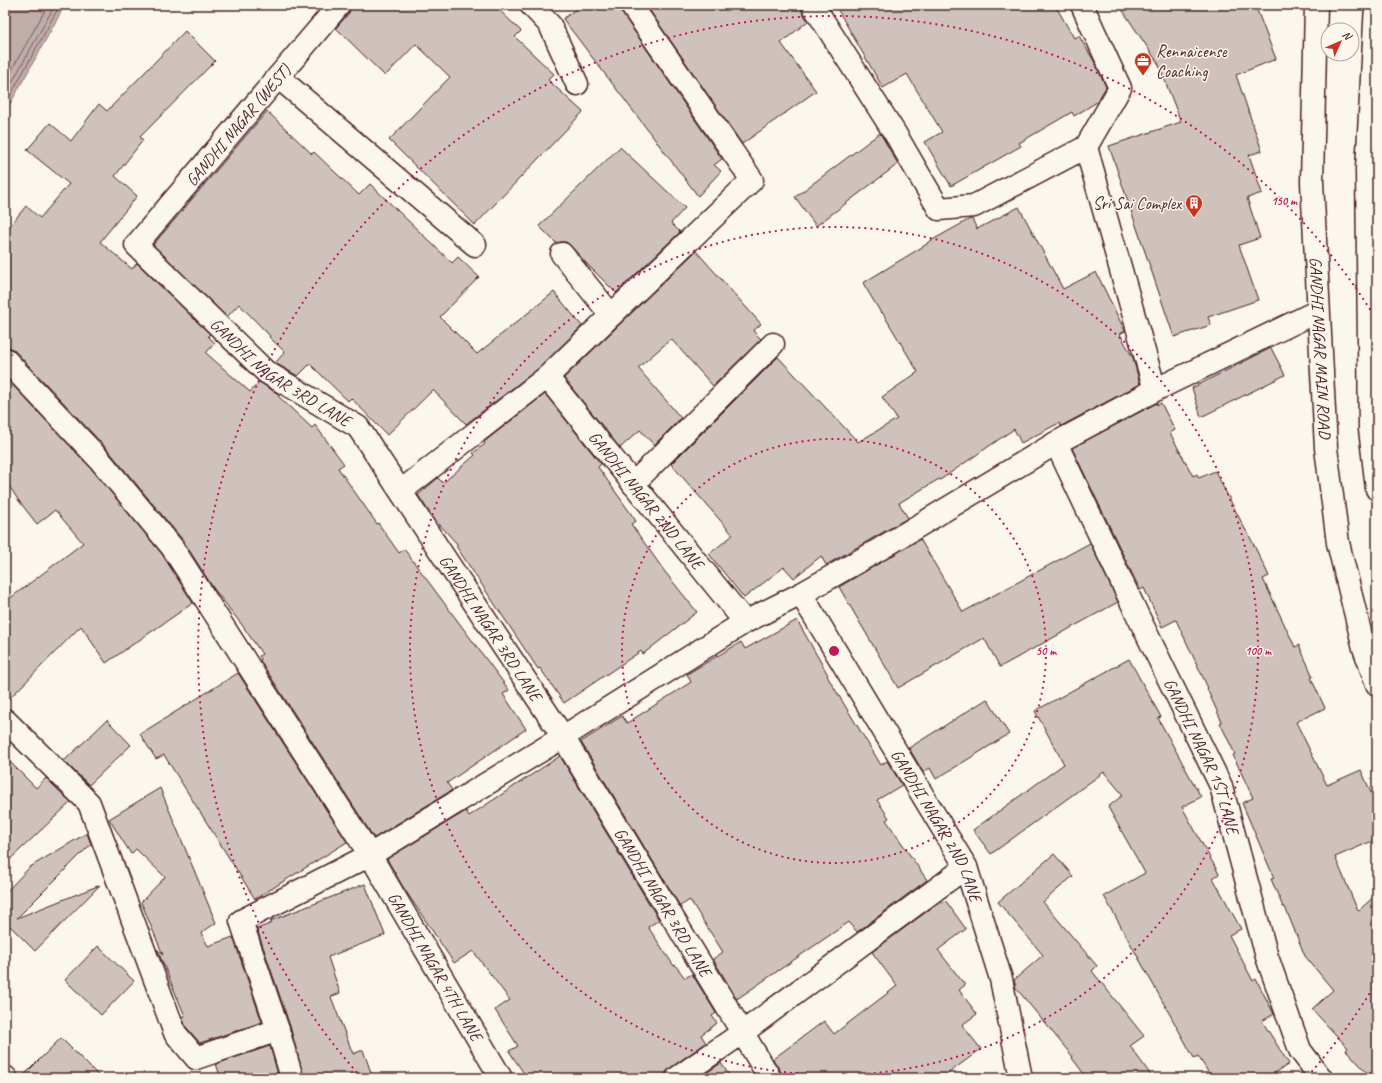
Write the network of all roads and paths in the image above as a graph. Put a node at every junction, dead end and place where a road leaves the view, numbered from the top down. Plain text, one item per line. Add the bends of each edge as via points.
1 (339, 5) edge
2 (531, 5) edge
3 (631, 5) edge
4 (813, 5) edge
5 (1082, 5) edge
6 (1316, 5) edge
7 (1376, 5) edge
8 (278, 78) junction
9 (577, 84) dead end
10 (1086, 147) junction
11 (136, 245) joint
12 (475, 245) dead end
13 (562, 254) dead end
14 (1318, 311) junction
15 (611, 315) junction
16 (773, 344) dead end
17 (5, 359) edge
18 (547, 377) junction
19 (1155, 390) junction
20 (1056, 443) junction
21 (633, 484) junction
22 (1377, 489) edge
23 (401, 491) junction
24 (801, 594) junction
25 (745, 622) junction
26 (1377, 684) edge
27 (6, 724) edge
28 (564, 737) junction
29 (370, 856) junction
30 (966, 867) junction
31 (278, 1030) junction
32 (742, 1033) junction
33 (292, 1078) edge
34 (501, 1078) edge
35 (677, 1078) edge
36 (770, 1078) edge
37 (1021, 1078) edge
38 (1321, 1078) edge

1 - 8 street, GANDHI NAGAR (WEST)
2 - 9 street via 550,24
3 - 15 street via 752,180
4 - 10 street via 896,135 939,209 974,206
5 - 10 street via 1120,88
6 - 14 street, GANDHI NAGAR MAIN ROAD via 1312,182
7 - 22 street via 1367,169 1370,429
8 - 11 street, GANDHI NAGAR (WEST)
8 - 12 street
10 - 19 street
11 - 23 street, GANDHI NAGAR 3RD LANE via 266,372 358,427
13 - 15 street
14 - 19 street
14 - 26 street, GANDHI NAGAR MAIN ROAD via 1326,448 1338,543 1364,648
15 - 18 street
16 - 21 street
17 - 29 street, GANDHI NAGAR 4TH LANE via 100,459 172,546
18 - 21 street, GANDHI NAGAR 2ND LANE
18 - 23 street
19 - 20 street
20 - 24 street
20 - 38 street, GANDHI NAGAR 1ST LANE via 1221,786 1267,957 1300,1050
21 - 25 street, GANDHI NAGAR 2ND LANE
23 - 28 street, GANDHI NAGAR 3RD LANE
24 - 25 street
24 - 30 street, GANDHI NAGAR 2ND LANE
25 - 28 street
27 - 31 street via 89,803 175,1033 196,1058
28 - 29 street
28 - 32 street, GANDHI NAGAR 3RD LANE
29 - 31 street via 241,921
29 - 34 street, GANDHI NAGAR 4TH LANE
30 - 32 street
30 - 37 street, GANDHI NAGAR 2ND LANE via 1000,979
31 - 33 street
32 - 35 street
32 - 36 street, GANDHI NAGAR 3RD LANE

